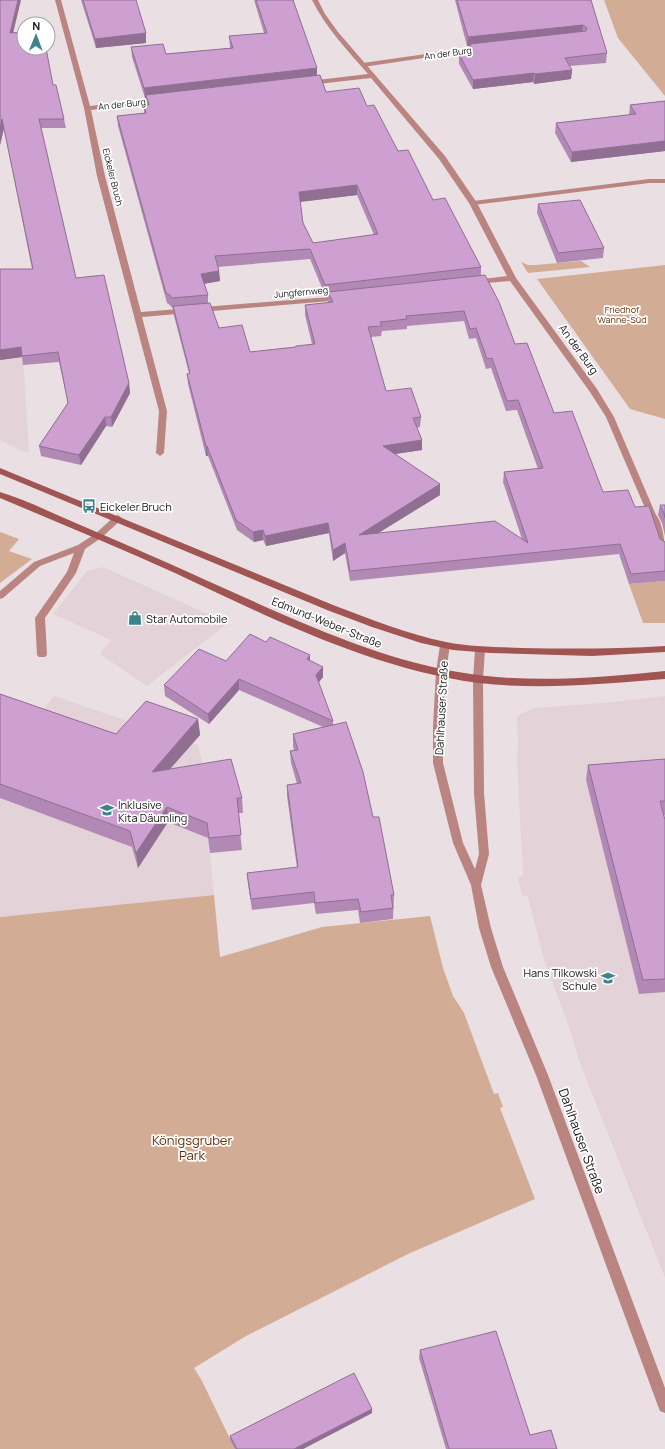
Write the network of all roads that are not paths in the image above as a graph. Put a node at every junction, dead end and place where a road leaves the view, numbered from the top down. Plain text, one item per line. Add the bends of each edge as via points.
1 (58, 0) edge
2 (315, 0) edge
3 (487, 48) edge
4 (363, 65) junction
5 (372, 76) junction
6 (300, 84) edge
7 (166, 99) edge
8 (87, 108) junction
9 (665, 181) edge
10 (473, 203) junction
11 (512, 278) junction
12 (466, 283) edge
13 (350, 297) edge
14 (137, 316) junction
15 (160, 454) dead end
16 (0, 471) edge
17 (0, 495) edge
18 (118, 518) junction
19 (98, 536) junction
20 (81, 546) junction
21 (665, 549) edge
22 (0, 596) edge
23 (445, 645) junction
24 (665, 649) edge
25 (480, 650) junction
26 (42, 655) dead end
27 (441, 672) junction
28 (665, 675) edge
29 (478, 679) junction
30 (476, 885) junction
31 (665, 1406) edge

1 - 8 street, Eickeler Bruch
2 - 4 street, An der Burg via 336,33
3 - 4 street, An der Burg
4 - 5 street, An der Burg
5 - 6 street
5 - 10 street, An der Burg via 442,158
7 - 8 street, An der Burg
8 - 14 street, Eickeler Bruch via 101,176
9 - 10 street
10 - 11 street, An der Burg
11 - 12 street
11 - 21 street, An der Burg via 610,417
13 - 14 street, Jungfernweg
14 - 15 street, Eickeler Bruch via 162,411
16 - 18 main road, Edmund-Weber-Straße
17 - 19 main road, Edmund-Weber-Straße
18 - 19 street
18 - 23 main road, Edmund-Weber-Straße via 333,609
19 - 20 street
19 - 27 main road, Edmund-Weber-Straße via 355,647 408,665
20 - 22 street via 37,564
20 - 26 street via 71,573 40,618
23 - 25 main road, Edmund-Weber-Straße
23 - 27 street, Dahlhauser Straße
24 - 25 main road, Edmund-Weber-Straße via 566,652
25 - 29 street, Dahlhauser Straße
27 - 29 main road, Edmund-Weber-Straße
27 - 30 street, Dahlhauser Straße via 438,763 458,843
28 - 29 main road, Edmund-Weber-Straße via 548,683
29 - 30 street, Dahlhauser Straße via 479,793 484,854
30 - 31 street, Dahlhauser Straße via 497,967 542,1075

